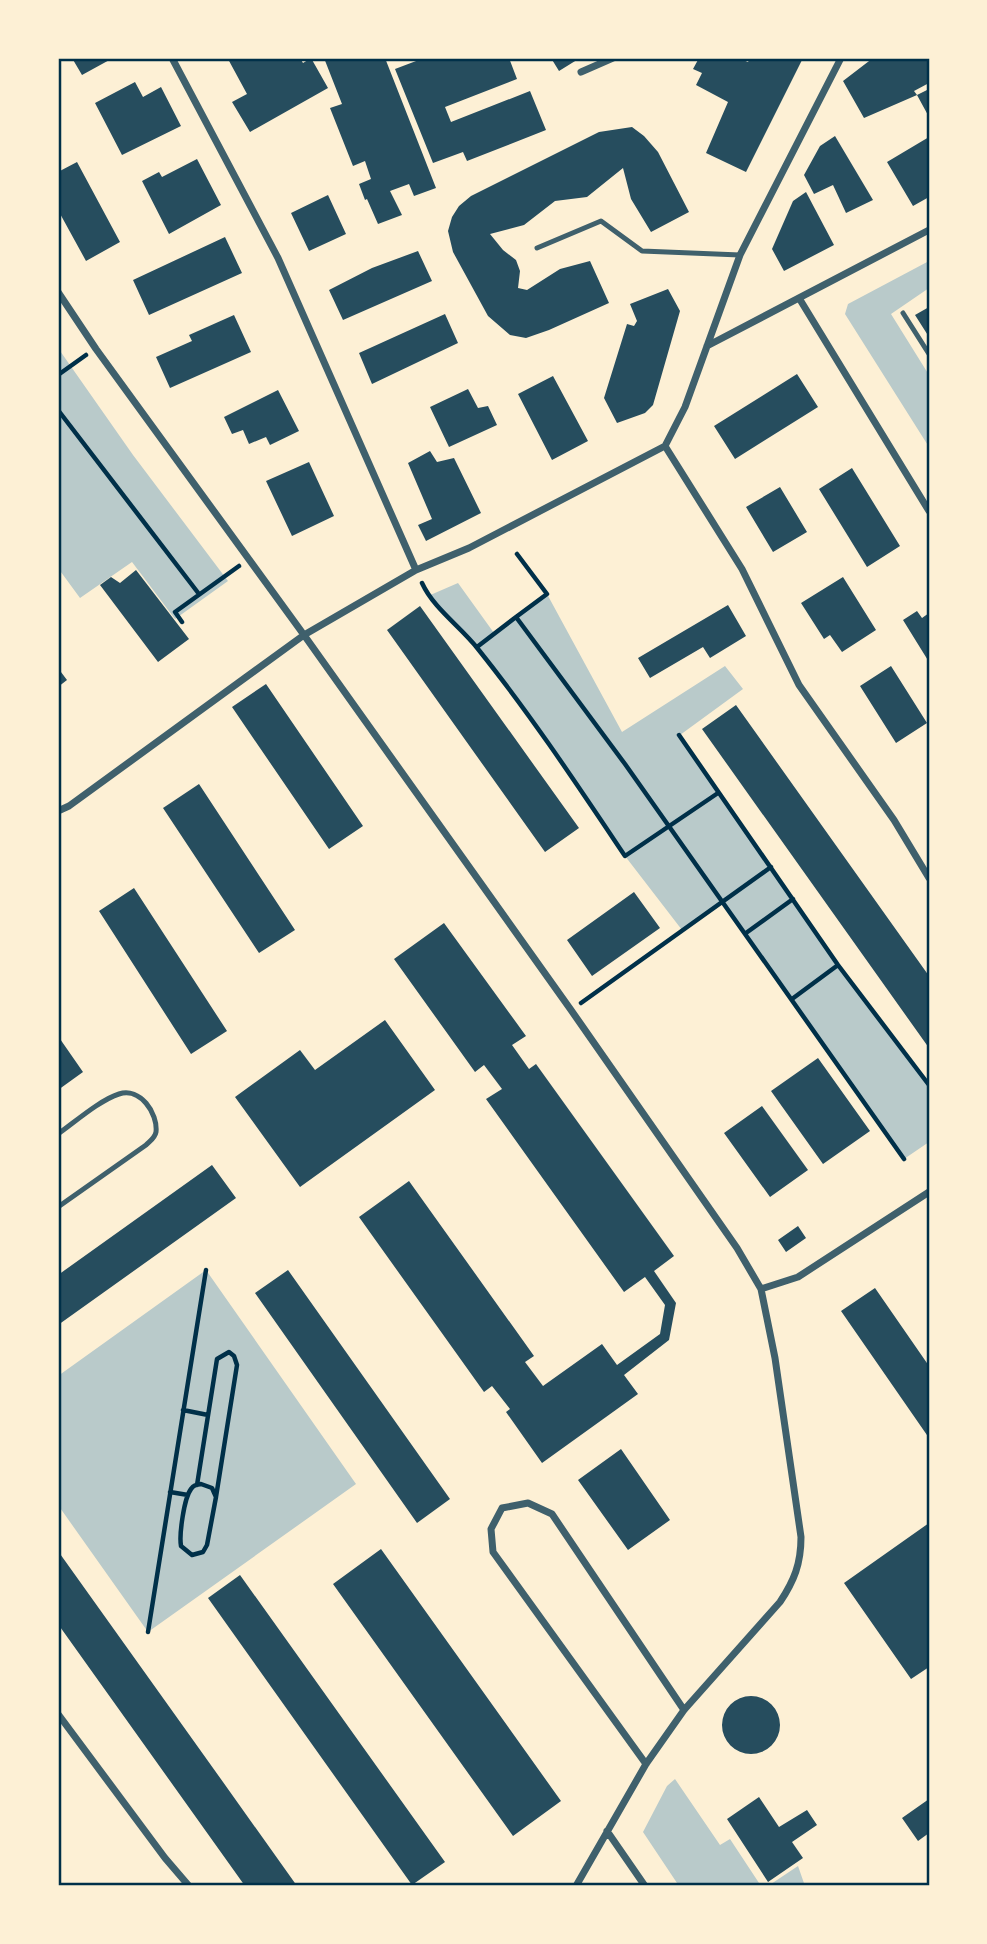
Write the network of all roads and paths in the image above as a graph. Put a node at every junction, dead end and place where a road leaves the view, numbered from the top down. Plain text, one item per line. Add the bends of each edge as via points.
1 (172, 58) edge
2 (613, 58) edge
3 (841, 58) edge
4 (581, 72) dead end
5 (929, 230) edge
6 (537, 248) dead end
7 (740, 255) junction
8 (58, 292) edge
9 (799, 298) junction
10 (903, 313) dead end
11 (706, 347) junction
12 (96, 349) junction
13 (929, 354) edge
14 (58, 375) edge
15 (58, 410) edge
16 (665, 446) junction
17 (929, 489) edge
18 (920, 495) junction
19 (929, 511) edge
20 (517, 554) dead end
21 (248, 559) junction
22 (416, 569) junction
23 (200, 594) junction
24 (516, 617) junction
25 (182, 622) dead end
26 (304, 635) junction
27 (477, 647) junction
28 (679, 735) dead end
29 (718, 793) junction
30 (58, 811) edge
31 (669, 826) junction
32 (771, 867) junction
33 (929, 878) edge
34 (793, 899) junction
35 (723, 901) junction
36 (746, 933) junction
37 (838, 965) junction
38 (792, 999) junction
39 (571, 1010) junction
40 (929, 1085) edge
41 (58, 1134) edge
42 (904, 1159) dead end
43 (929, 1192) edge
44 (58, 1207) edge
45 (206, 1270) dead end
46 (761, 1289) junction
47 (184, 1410) junction
48 (208, 1415) junction
49 (197, 1485) junction
50 (170, 1492) junction
51 (188, 1495) junction
52 (216, 1497) junction
53 (148, 1632) dead end
54 (684, 1710) junction
55 (58, 1714) edge
56 (646, 1764) junction
57 (607, 1830) junction
58 (189, 1886) edge
59 (576, 1886) edge
60 (645, 1886) edge

1 - 22 street via 278,258
2 - 4 street
3 - 7 street
5 - 9 street
6 - 7 lane via 601,221 642,251
7 - 11 street
8 - 12 street
9 - 11 street
9 - 18 street
10 - 13 lane
11 - 16 street via 685,407
12 - 14 path
12 - 21 street
15 - 23 path
16 - 22 street via 469,548
16 - 33 street via 742,569 799,685
17 - 18 street
18 - 19 street
20 - 24 path via 547,594
21 - 23 path
21 - 26 street
22 - 26 street
22 - 27 path via 428,596
23 - 25 path via 175,612
24 - 27 path
24 - 31 path
26 - 30 street
26 - 39 street
27 - 31 path via 625,856
28 - 29 path
29 - 31 path
29 - 32 path
31 - 35 path
32 - 34 path
32 - 35 path
34 - 36 path
34 - 37 path
35 - 36 path
35 - 39 path
36 - 38 path
37 - 38 path
37 - 40 path
38 - 42 path
39 - 46 street
41 - 44 lane via 121,1093 144,1101 153,1112 156,1131 146,1145
43 - 46 street via 798,1277
45 - 47 path
46 - 54 street via 801,1538 799,1565 780,1602
47 - 48 path
47 - 50 path
48 - 49 path
48 - 52 path via 217,1359 229,1352 237,1365
49 - 51 path
49 - 52 path via 207,1485
50 - 51 path
50 - 53 path
51 - 52 path via 180,1538 181,1546 192,1555 203,1552 207,1545
54 - 56 street
54 - 56 street via 552,1514 527,1503 502,1508 491,1529 493,1552
55 - 58 street
56 - 57 street
57 - 59 street
57 - 60 street

